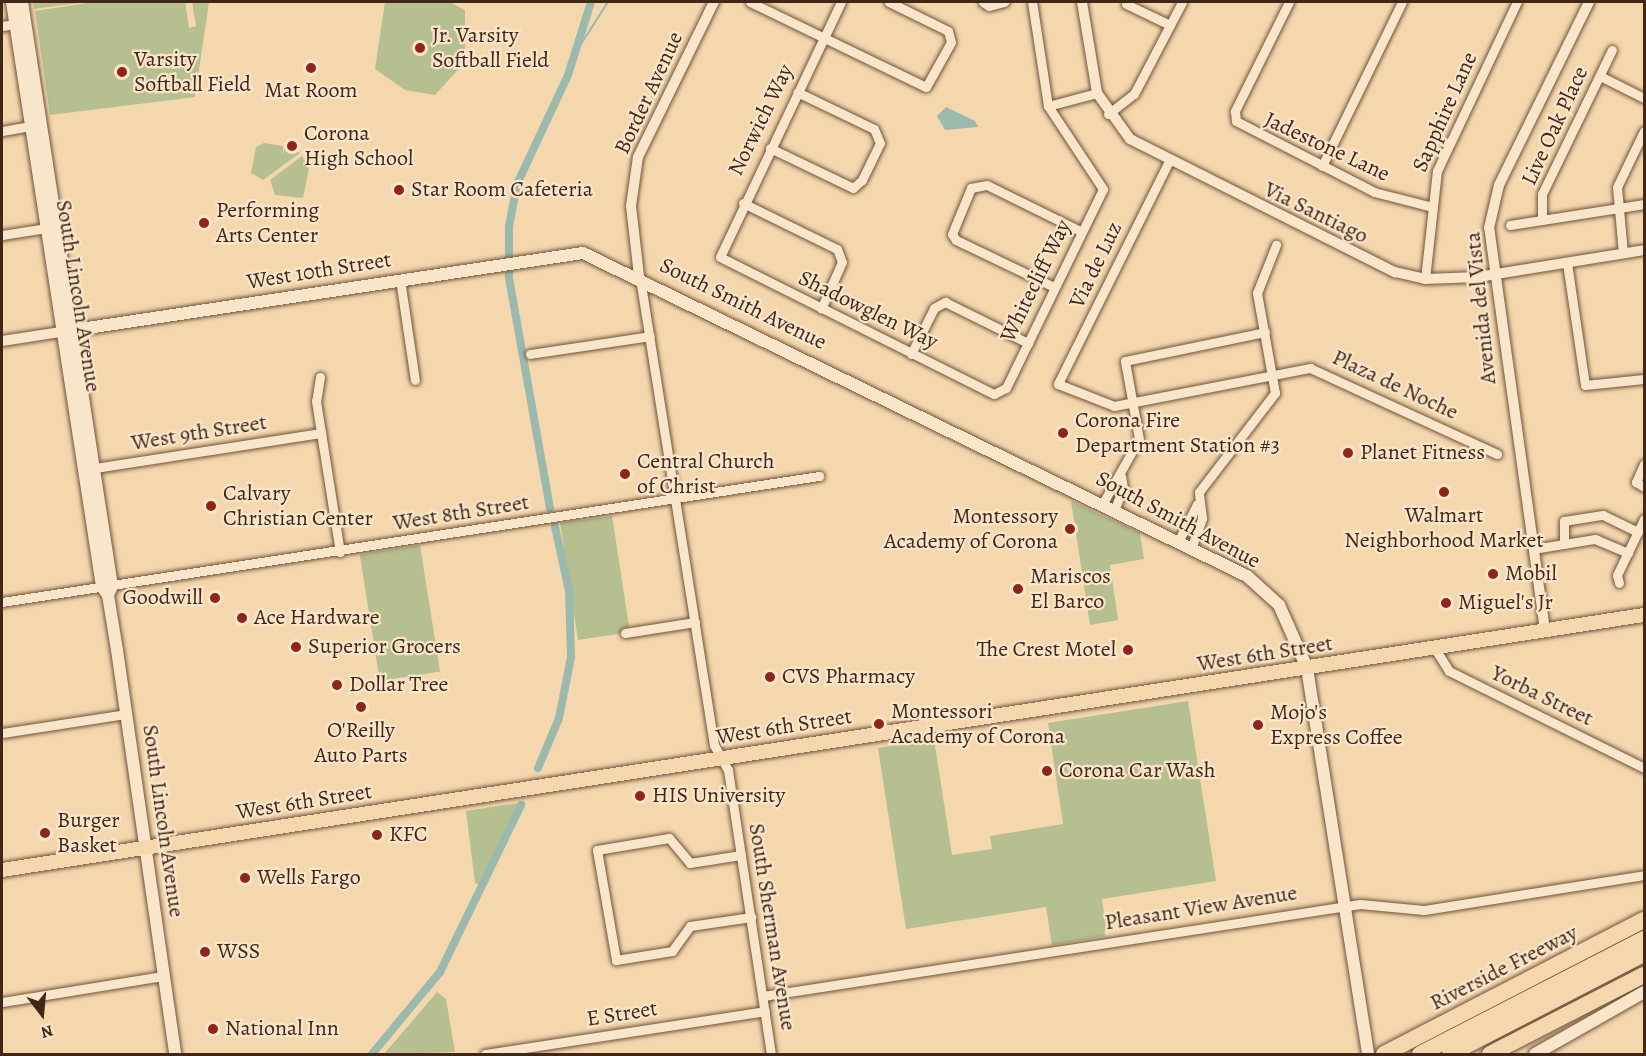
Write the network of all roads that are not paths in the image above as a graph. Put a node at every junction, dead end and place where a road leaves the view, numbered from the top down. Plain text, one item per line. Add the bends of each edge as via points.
1 (12, 2) edge
2 (22, 2) edge
3 (714, 2) edge
4 (750, 2) edge
5 (829, 2) edge
6 (890, 2) edge
7 (983, 2) edge
8 (1004, 2) edge
9 (1032, 2) edge
10 (1082, 2) edge
11 (1182, 2) edge
12 (1289, 2) edge
13 (1402, 2) edge
14 (1517, 2) edge
15 (1588, 2) edge
16 (840, 4) edge
17 (1126, 4) dead end
18 (20, 23) junction
19 (2, 26) edge
20 (1170, 26) junction
21 (824, 38) junction
22 (1612, 50) dead end
23 (1600, 76) junction
24 (797, 92) junction
25 (1097, 93) junction
26 (1644, 98) edge
27 (1048, 106) junction
28 (1108, 114) junction
29 (30, 126) junction
30 (2, 131) edge
31 (1644, 131) edge
32 (770, 148) junction
33 (1168, 163) junction
34 (1322, 166) junction
35 (742, 203) junction
36 (1644, 204) edge
37 (1429, 206) junction
38 (1615, 209) junction
39 (1542, 220) junction
40 (1510, 225) dead end
41 (46, 228) junction
42 (1080, 231) junction
43 (2, 235) edge
44 (1276, 244) dead end
45 (1644, 250) edge
46 (1623, 253) junction
47 (720, 257) joint
48 (1567, 263) junction
49 (1492, 274) junction
50 (639, 276) junction
51 (400, 279) junction
52 (1425, 279) junction
53 (1054, 286) junction
54 (821, 309) junction
55 (66, 331) junction
56 (1265, 332) junction
57 (650, 336) junction
58 (2, 341) edge
59 (1028, 343) junction
60 (530, 354) dead end
61 (911, 354) junction
62 (1273, 371) junction
63 (320, 377) dead end
64 (1644, 378) edge
65 (415, 380) dead end
66 (1058, 384) joint
67 (1000, 394) joint
68 (1132, 402) junction
69 (321, 433) junction
70 (1497, 454) dead end
71 (1644, 464) edge
72 (88, 469) junction
73 (819, 476) dead end
74 (1644, 487) edge
75 (676, 500) junction
76 (1197, 504) junction
77 (1109, 506) junction
78 (1644, 519) edge
79 (1638, 532) junction
80 (1179, 540) junction
81 (1564, 544) junction
82 (1192, 546) junction
83 (1533, 549) junction
84 (340, 552) junction
85 (1628, 553) junction
86 (1618, 583) dead end
87 (107, 589) junction
88 (2, 602) edge
89 (1644, 615) edge
90 (695, 622) junction
91 (1545, 630) junction
92 (626, 633) dead end
93 (1434, 647) junction
94 (1307, 668) junction
95 (126, 714) junction
96 (2, 733) edge
97 (721, 758) junction
98 (1644, 768) edge
99 (147, 848) junction
100 (741, 855) junction
101 (2, 870) edge
102 (1644, 875) edge
103 (1345, 906) junction
104 (751, 917) junction
105 (1644, 920) edge
106 (1644, 939) edge
107 (1644, 954) edge
108 (1644, 975) edge
109 (164, 976) junction
110 (1644, 992) edge
111 (763, 996) junction
112 (2, 1002) edge
113 (765, 1011) junction
114 (175, 1054) edge
115 (485, 1054) edge
116 (771, 1054) edge
117 (1368, 1054) edge
118 (1384, 1054) edge
119 (1420, 1054) edge
120 (1450, 1054) edge
121 (1490, 1054) edge
122 (1534, 1054) edge

1 - 18 main road, South Lincoln Avenue
2 - 18 main road, South Lincoln Avenue
3 - 50 street, Border Avenue via 638,157 631,206
4 - 21 street
5 - 16 street
6 - 21 street via 948,31 951,42 927,87
7 - 8 street via 989,6
9 - 27 street
10 - 25 street, Via Santiago
11 - 20 street
12 - 34 street, Jadestone Lane via 1235,111 1236,121
13 - 34 street
14 - 37 street, Sapphire Lane via 1450,137
15 - 49 street, Avenida del Vista via 1499,185 1489,228
16 - 21 street, Norwich Way
17 - 20 street
18 - 19 street
18 - 29 main road, South Lincoln Avenue
18 - 55 main road, South Lincoln Avenue
20 - 28 street via 1134,94
21 - 24 street, Norwich Way
22 - 23 street, Live Oak Place
23 - 26 street
23 - 39 street, Live Oak Place via 1542,194
24 - 32 street, Norwich Way
24 - 32 street via 873,129 880,143 862,180 853,188
25 - 27 street
25 - 28 street, Via Santiago
27 - 42 street, Whitecliff Way via 1073,150 1104,184
28 - 33 street, Via Santiago via 1130,139
29 - 30 street
29 - 41 main road, South Lincoln Avenue
31 - 38 street via 1617,188
32 - 35 street, Norwich Way
33 - 52 street, Via Santiago via 1395,272
33 - 66 street, Via de Luz
34 - 37 street, Jadestone Lane via 1374,192
35 - 47 street, Norwich Way
35 - 54 street via 837,249 843,262
36 - 38 street
37 - 52 street, Sapphire Lane
38 - 39 street
38 - 46 street
39 - 40 street
41 - 43 street
41 - 55 main road, South Lincoln Avenue
42 - 53 street, Whitecliff Way
42 - 53 street via 987,185 970,188 952,234 956,240
44 - 56 street via 1257,293
45 - 46 street, Via Santiago
46 - 48 street, Via Santiago
47 - 54 street, Shadowglen Way
48 - 49 street, Via Santiago
48 - 64 street via 1585,386
49 - 52 street, Via Santiago
49 - 83 street, Avenida del Vista
50 - 51 main road, West 10th Street via 583,253
50 - 57 street, South Sherman Avenue
50 - 77 main road, South Smith Avenue
51 - 55 main road, West 10th Street
51 - 65 street
53 - 59 street, Whitecliff Way
54 - 61 street, Shadowglen Way
55 - 58 street, West 10th Street
55 - 72 main road, South Lincoln Avenue
56 - 62 street
56 - 68 street via 1125,361
57 - 60 street
57 - 75 street, South Sherman Avenue
59 - 61 street via 945,302 934,308
59 - 67 street, Whitecliff Way
61 - 67 street, Shadowglen Way
62 - 68 street, Plaza de Noche
62 - 70 street, Plaza de Noche via 1320,370
62 - 76 street via 1275,393 1200,491
63 - 69 street
66 - 68 street, Plaza de Noche via 1096,403
68 - 77 street via 1139,440
69 - 72 street, West 9th Street
69 - 84 street
71 - 74 street via 1636,482
72 - 87 main road, South Lincoln Avenue
73 - 75 street, West 8th Street
75 - 84 street, West 8th Street
75 - 90 street, South Sherman Avenue
76 - 80 street
76 - 82 street via 1202,518
77 - 80 main road, South Smith Avenue
78 - 79 street
79 - 81 street via 1603,515 1584,518 1561,525
79 - 85 street
80 - 82 main road, South Smith Avenue
81 - 83 street
81 - 85 street via 1595,539
82 - 94 main road, South Smith Avenue via 1247,576 1279,605
83 - 91 street, Avenida del Vista
84 - 87 street, West 8th Street
85 - 86 street
87 - 88 street, West 8th Street
87 - 95 main road, South Lincoln Avenue
89 - 91 main road, West 6th Street
90 - 92 street
90 - 97 street, South Sherman Avenue via 714,745
91 - 93 main road, West 6th Street
93 - 94 main road, West 6th Street
93 - 98 street, Yorba Street via 1449,671
94 - 97 main road, West 6th Street
94 - 103 main road, South Smith Avenue
95 - 96 street
95 - 99 main road, South Lincoln Avenue
97 - 99 main road, West 6th Street
97 - 100 street, South Sherman Avenue
99 - 101 main road, West 6th Street
99 - 109 main road, South Lincoln Avenue
100 - 104 street, South Sherman Avenue
100 - 104 street via 690,863 669,838 597,850 616,960 672,951 690,926
102 - 103 street, Pleasant View Avenue via 1418,911 1375,902
103 - 111 street, Pleasant View Avenue
103 - 117 main road, South Smith Avenue
104 - 111 street, South Sherman Avenue
105 - 118 highway, Riverside Freeway
106 - 119 highway
107 - 120 highway
108 - 121 highway
109 - 112 street
109 - 114 main road, South Lincoln Avenue
110 - 122 main road
111 - 113 street, South Sherman Avenue
113 - 115 street, E Street
113 - 116 street, South Sherman Avenue

